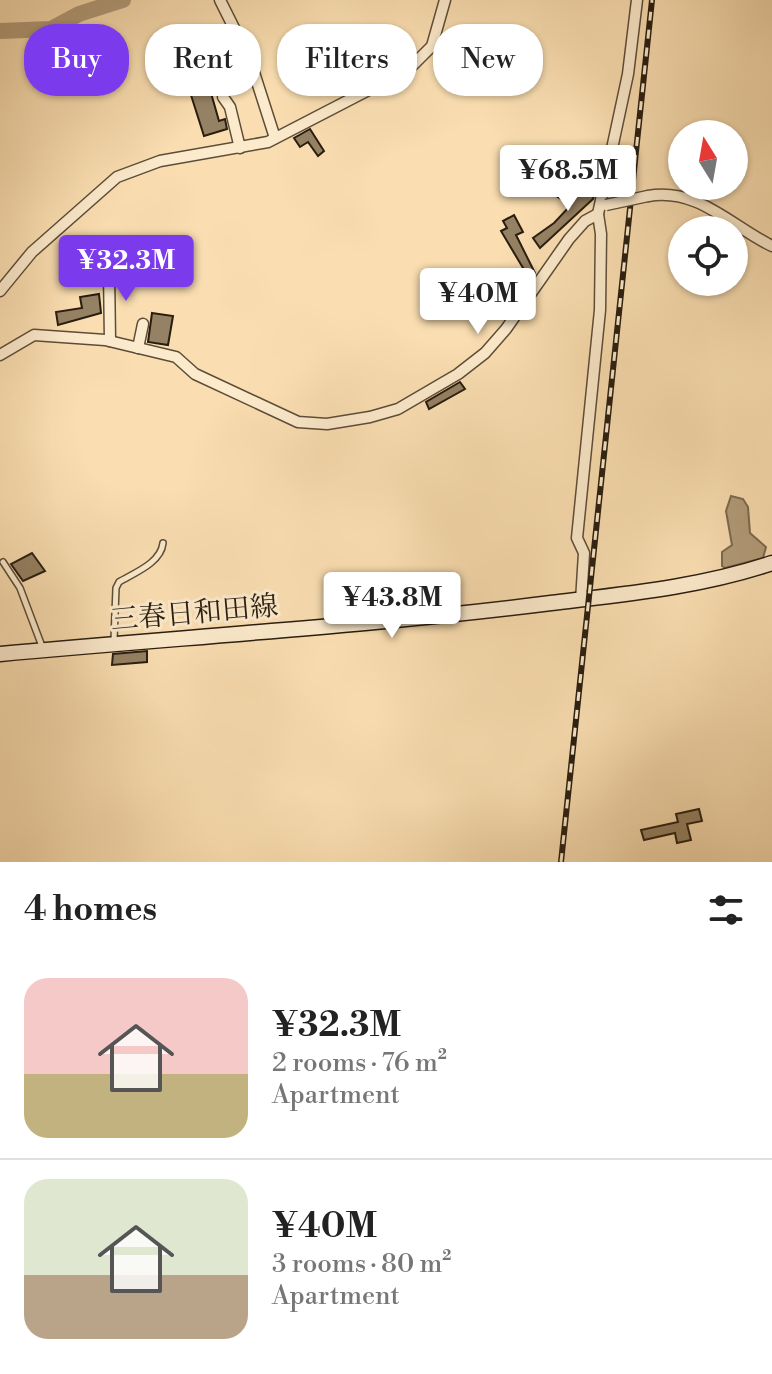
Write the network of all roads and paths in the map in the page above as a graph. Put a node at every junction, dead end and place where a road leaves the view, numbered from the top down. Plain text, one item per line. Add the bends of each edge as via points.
1 (220, 0) edge
2 (445, 0) edge
3 (637, 0) edge
4 (223, 97) dead end
5 (275, 138) junction
6 (240, 148) junction
7 (601, 208) junction
8 (772, 246) edge
9 (117, 253) dead end
10 (0, 291) edge
11 (143, 324) dead end
12 (110, 341) junction
13 (138, 348) junction
14 (0, 355) edge
15 (163, 543) dead end
16 (3, 562) dead end
17 (772, 563) edge
18 (581, 601) junction
19 (114, 645) junction
20 (43, 650) junction
21 (0, 654) edge

1 - 5 street via 250,60
2 - 5 street via 432,46 420,61
3 - 7 street
4 - 6 street
5 - 6 street
6 - 10 street via 160,161 117,177 32,252
7 - 8 street, bridge via 669,193 694,199
7 - 13 street via 569,239 485,353 388,412 340,423 298,422 195,374 176,357
7 - 18 street via 600,310 577,538 584,553
9 - 12 street via 109,271
11 - 13 street
12 - 13 street
12 - 14 street via 34,335
15 - 19 lane via 155,560 116,588
16 - 20 lane via 20,588
17 - 18 main road, 三春日和田線 via 734,575
18 - 19 main road, 三春日和田線
19 - 20 main road, 三春日和田線
20 - 21 main road, 三春日和田線

